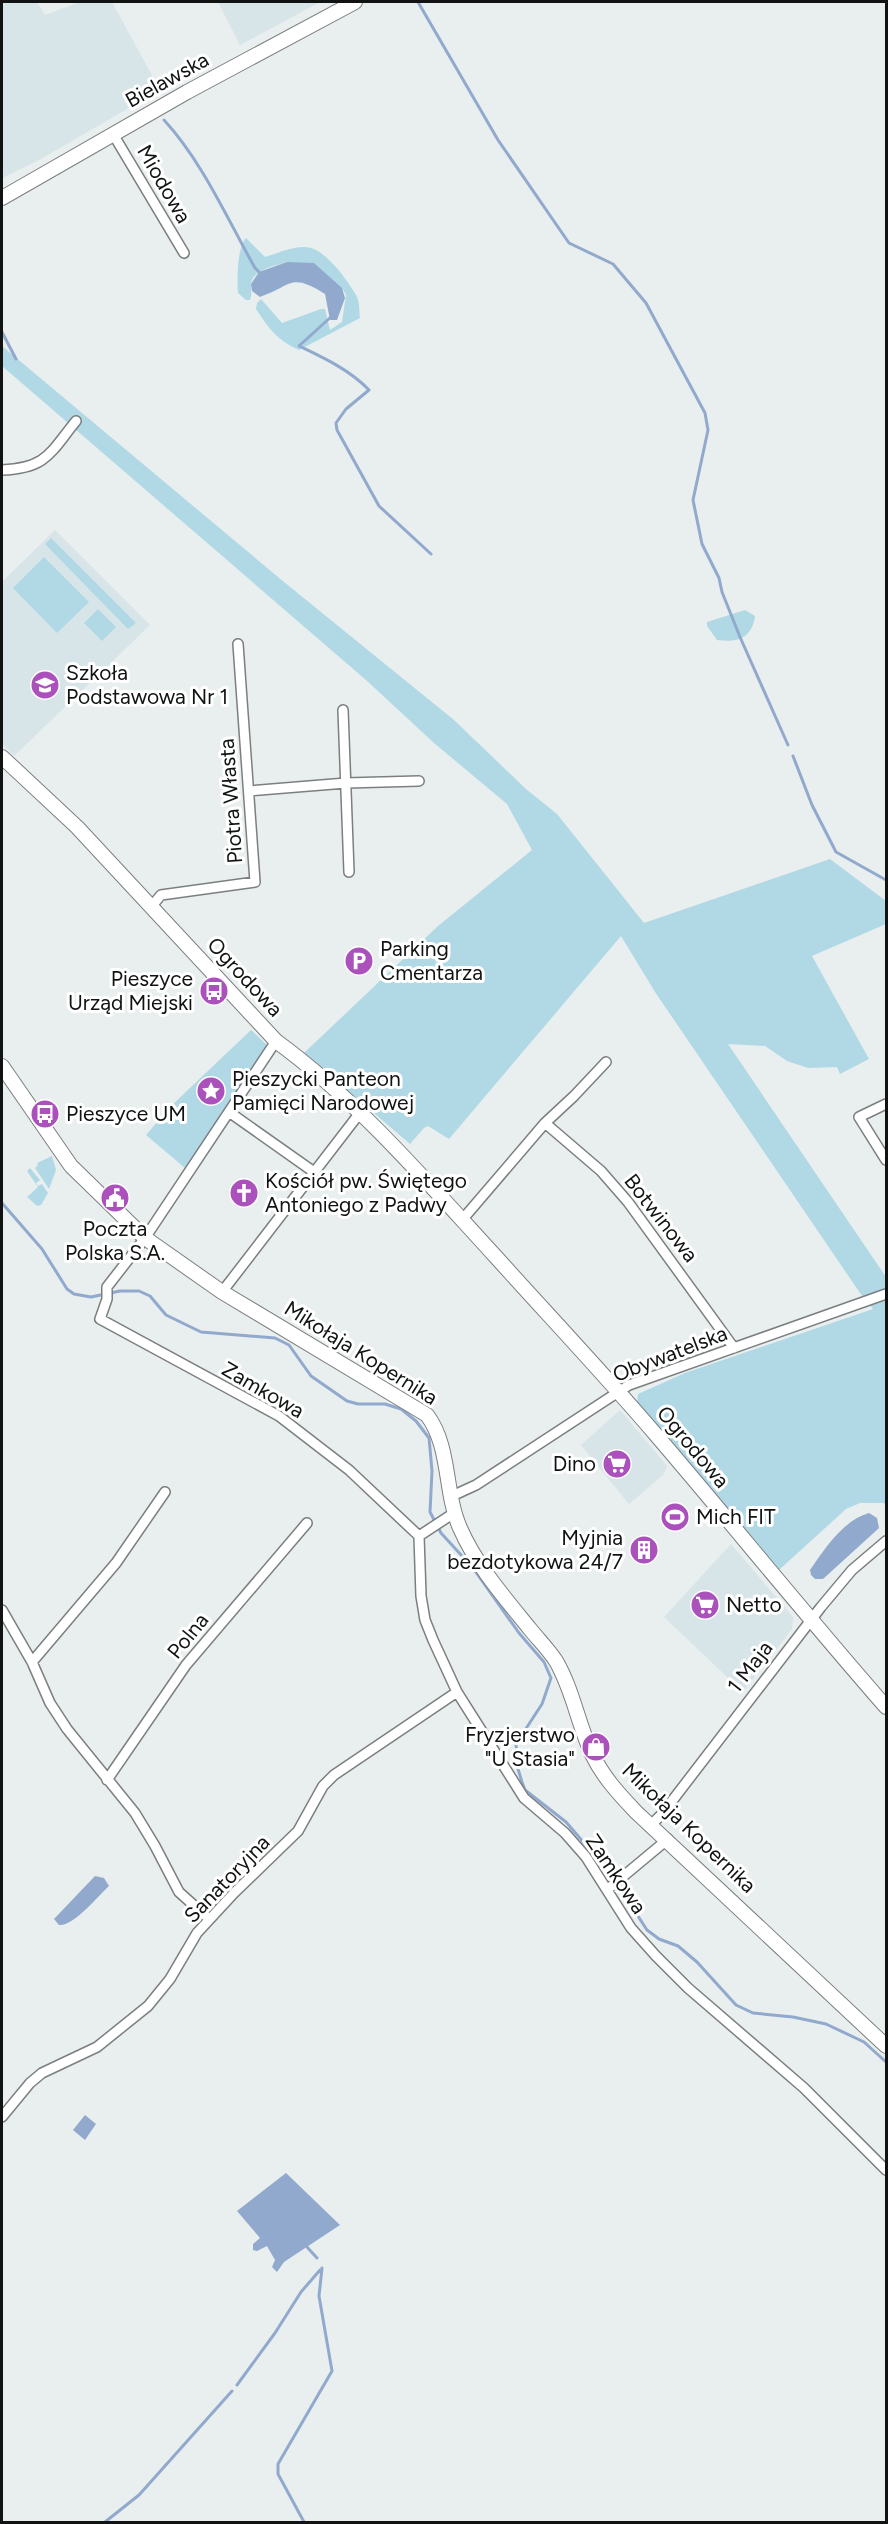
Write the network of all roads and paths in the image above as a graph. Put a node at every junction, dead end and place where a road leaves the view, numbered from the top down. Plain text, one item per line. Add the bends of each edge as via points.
1 (355, 2) edge
2 (113, 134) junction
3 (2, 198) edge
4 (184, 253) dead end
5 (76, 421) dead end
6 (2, 470) edge
7 (238, 644) dead end
8 (343, 710) dead end
9 (2, 757) edge
10 (419, 781) dead end
11 (346, 783) junction
12 (249, 791) junction
13 (349, 872) dead end
14 (151, 907) junction
15 (276, 1041) junction
16 (606, 1062) dead end
17 (2, 1066) edge
18 (886, 1104) edge
19 (229, 1112) junction
20 (359, 1114) junction
21 (545, 1123) junction
22 (886, 1160) edge
23 (314, 1172) junction
24 (462, 1220) junction
25 (145, 1238) junction
26 (222, 1292) junction
27 (886, 1294) edge
28 (734, 1348) junction
29 (618, 1392) junction
30 (165, 1492) dead end
31 (452, 1496) junction
32 (454, 1514) junction
33 (307, 1523) dead end
34 (419, 1536) junction
35 (886, 1541) edge
36 (2, 1610) edge
37 (810, 1621) junction
38 (32, 1662) junction
39 (457, 1692) junction
40 (886, 1707) edge
41 (107, 1780) junction
42 (652, 1824) junction
43 (668, 1839) junction
44 (609, 1887) junction
45 (208, 1919) junction
46 (886, 2046) edge
47 (2, 2117) edge
48 (886, 2170) edge

1 - 2 street, Bielawska
2 - 3 street, Bielawska
2 - 4 street, Miodowa
5 - 6 street via 43,460 20,469
7 - 12 street, Piotra Własta
8 - 11 street
9 - 14 street, Ogrodowa via 77,827
10 - 11 street
11 - 12 street
11 - 13 street
12 - 14 street, Piotra Własta via 255,882 161,896
14 - 15 street, Ogrodowa
15 - 19 street
15 - 20 street, Ogrodowa
16 - 21 street
17 - 25 street, Mikołaja Kopernika via 71,1166
18 - 22 street via 859,1117
19 - 23 street
19 - 25 street
20 - 23 street
20 - 24 street, Ogrodowa
21 - 24 street
21 - 28 street, Botwinowa via 601,1171 628,1202
23 - 26 street
24 - 29 street, Ogrodowa
25 - 26 street, Mikołaja Kopernika
25 - 34 street, Zamkowa via 107,1287 100,1319 279,1416 349,1470
26 - 31 street, Mikołaja Kopernika via 428,1415 439,1438
27 - 28 street, Obywatelska
28 - 29 street, Obywatelska
29 - 31 street, Obywatelska via 476,1485
29 - 37 street, Ogrodowa
30 - 38 street via 116,1563
31 - 32 street, Mikołaja Kopernika
32 - 34 street
32 - 42 street, Mikołaja Kopernika via 478,1559 555,1660 601,1770 622,1797
33 - 41 street, Polna via 186,1665
34 - 39 street, Zamkowa via 425,1620
35 - 37 street, 1 Maja via 852,1570
36 - 38 street
37 - 40 street, Ogrodowa
37 - 42 street, 1 Maja
38 - 41 street via 50,1703
39 - 44 street, Zamkowa via 524,1798 565,1833
39 - 45 street, Sanatoryjna via 334,1775 323,1786 298,1831
41 - 45 street via 145,1829 179,1892
42 - 43 street, Mikołaja Kopernika
43 - 44 street
43 - 46 street, Mikołaja Kopernika
44 - 48 street, Zamkowa via 631,1928 656,1956 804,2088
45 - 47 street, Sanatoryjna via 148,2006 97,2047 42,2073

